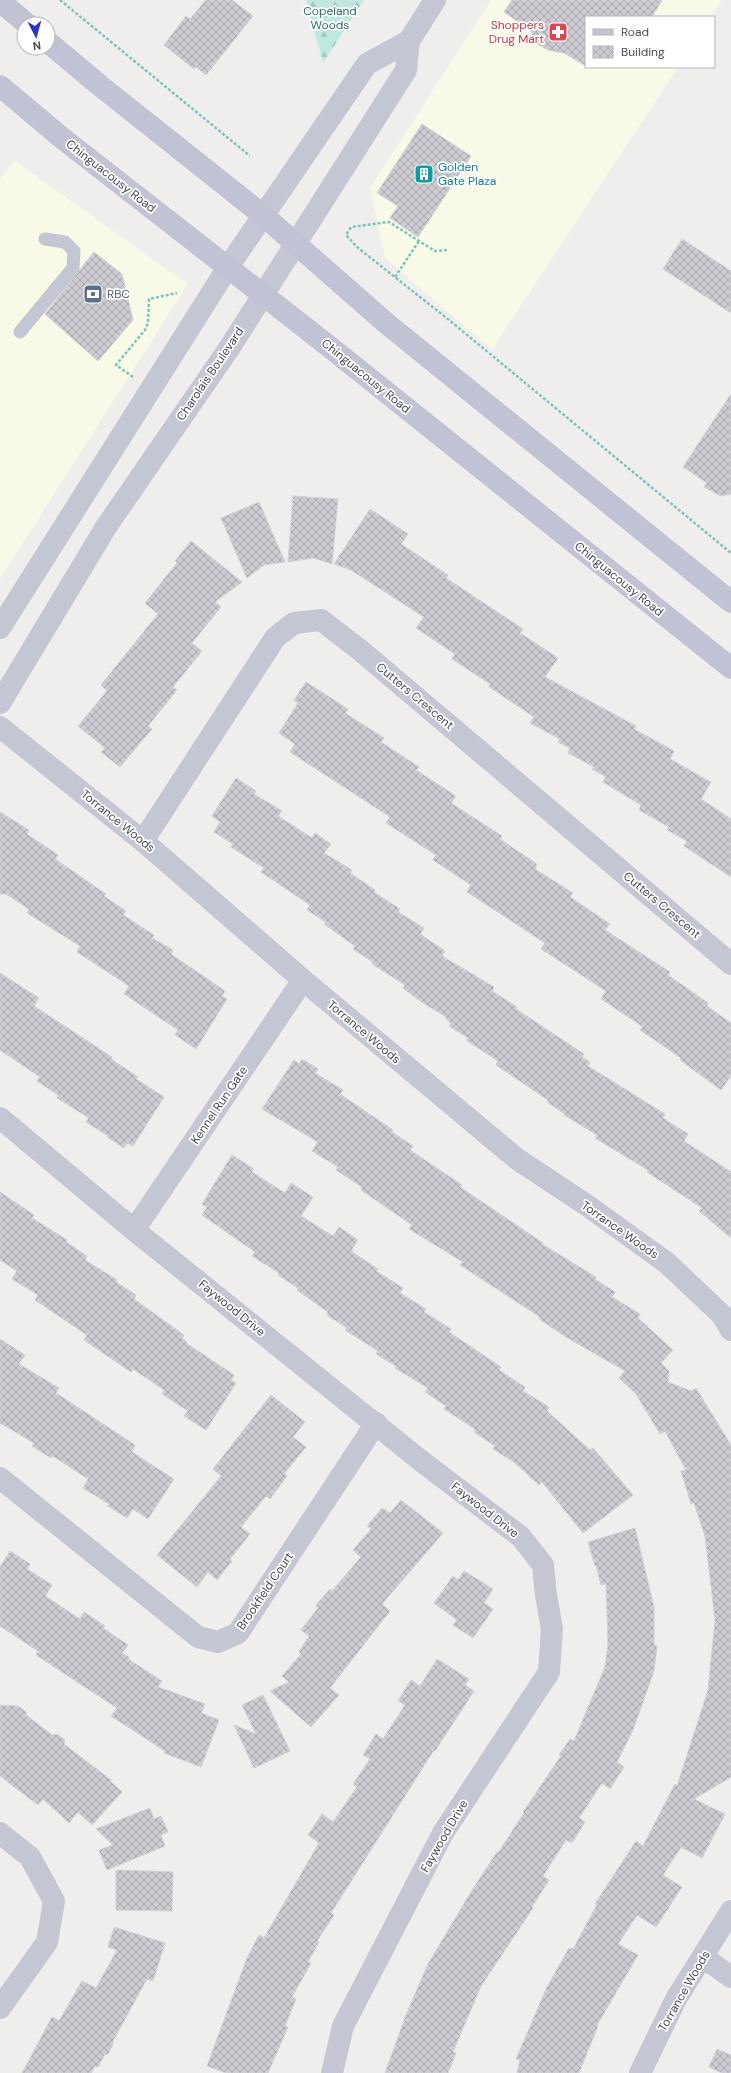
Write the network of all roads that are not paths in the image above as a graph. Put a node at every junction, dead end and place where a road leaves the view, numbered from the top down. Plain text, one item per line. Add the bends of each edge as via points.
1 (435, 0) edge
2 (0, 2) edge
3 (17, 16) edge
4 (409, 41) junction
5 (56, 49) edge
6 (0, 86) edge
7 (264, 216) junction
8 (46, 239) dead end
9 (294, 243) junction
10 (228, 267) junction
11 (263, 294) junction
12 (20, 332) dead end
13 (731, 602) edge
14 (0, 628) edge
15 (731, 668) edge
16 (0, 703) edge
17 (0, 727) edge
18 (143, 841) junction
19 (731, 964) edge
20 (303, 980) junction
21 (0, 1118) edge
22 (134, 1230) junction
23 (731, 1330) edge
24 (376, 1423) junction
25 (0, 1478) edge
26 (0, 1833) edge
27 (731, 1911) edge
28 (702, 1957) junction
29 (731, 1977) edge
30 (0, 2008) edge
31 (332, 2073) edge
32 (640, 2073) edge

1 - 4 street, Charolais Boulevard
2 - 3 main road
4 - 7 street, Charolais Boulevard via 367,64
4 - 9 street, Charolais Boulevard via 406,70
5 - 7 main road
6 - 10 main road, Chinguacousy Road via 62,138
7 - 9 main road
7 - 10 street, Charolais Boulevard
8 - 12 lane via 65,242 74,251 73,268
9 - 11 street, Charolais Boulevard
9 - 13 main road via 386,323
10 - 11 main road, Chinguacousy Road
10 - 14 street, Charolais Boulevard
11 - 15 main road, Chinguacousy Road
11 - 16 street, Charolais Boulevard via 230,348 106,528
17 - 18 street, Torrance Woods
18 - 19 street, Cutters Crescent via 275,638 294,623 321,620 366,655
18 - 20 street, Torrance Woods
20 - 22 street, Kennel Run Gate
20 - 23 street, Torrance Woods via 517,1159 667,1263 722,1315
21 - 22 street, Faywood Drive
22 - 24 street, Faywood Drive
24 - 25 street, Brookfield Court via 238,1633 218,1642 198,1637
24 - 31 street, Faywood Drive via 521,1537 543,1566 552,1629 550,1665 549,1672 443,1832 343,2026
26 - 30 street via 30,1857 54,1901 47,1942
27 - 28 street, Torrance Woods
28 - 29 street
28 - 32 street, Torrance Woods via 676,1999

